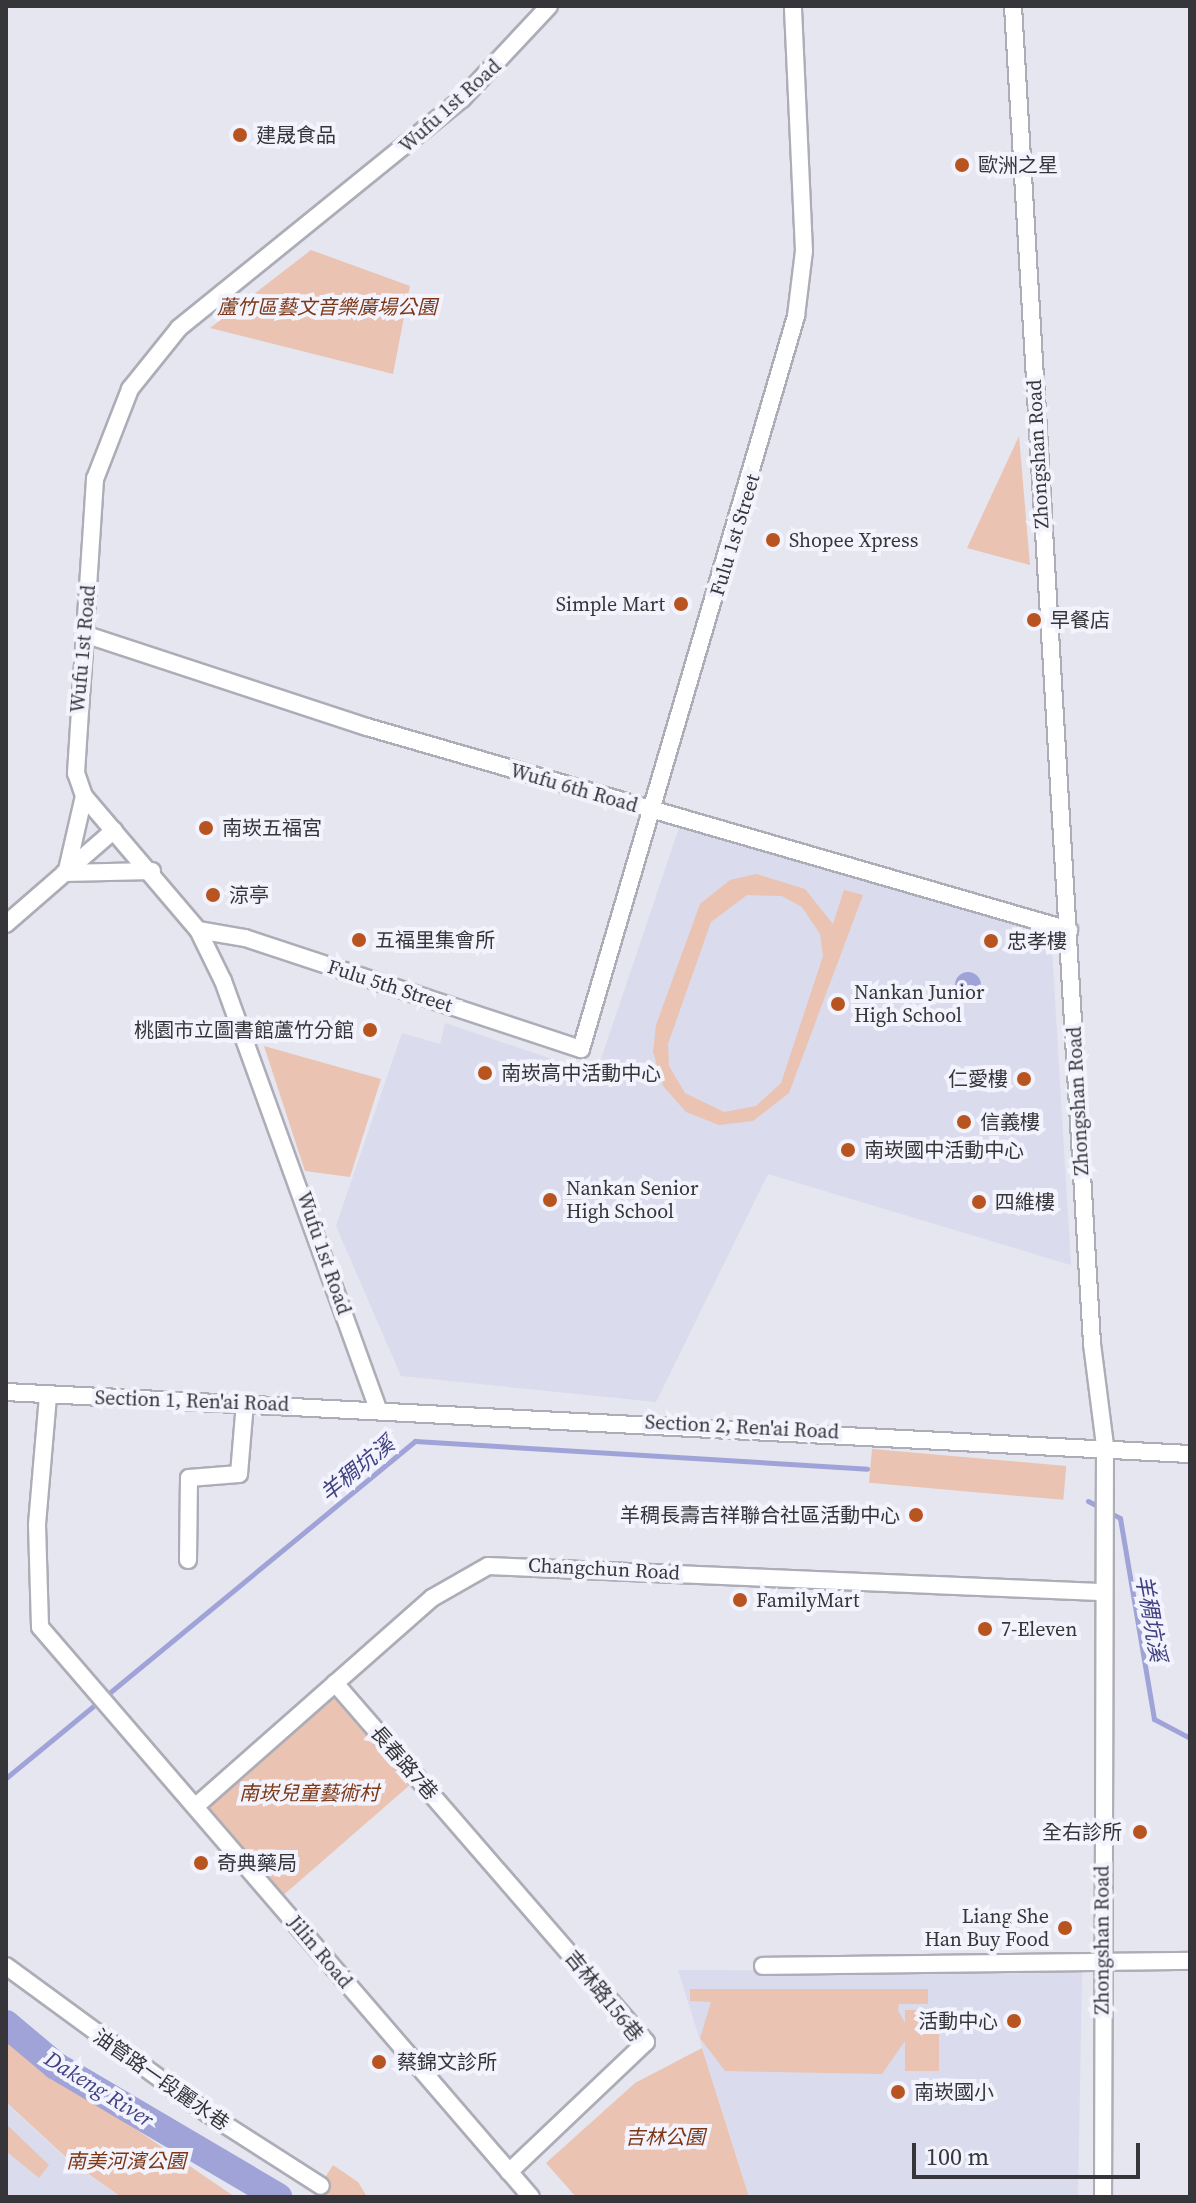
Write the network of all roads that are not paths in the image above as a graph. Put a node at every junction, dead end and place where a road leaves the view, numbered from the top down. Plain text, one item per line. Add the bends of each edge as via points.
1 (549, 6) edge
2 (793, 6) edge
3 (1013, 6) edge
4 (84, 634) junction
5 (84, 796) junction
6 (648, 810) junction
7 (114, 830) junction
8 (152, 871) junction
9 (66, 872) junction
10 (6, 924) edge
11 (198, 930) junction
12 (1069, 930) junction
13 (581, 1049) joint
14 (6, 1392) edge
15 (48, 1396) junction
16 (245, 1403) junction
17 (378, 1409) junction
18 (1105, 1446) junction
19 (1190, 1454) edge
20 (188, 1560) dead end
21 (1099, 1592) junction
22 (335, 1683) junction
23 (196, 1806) junction
24 (472, 1843) joint
25 (1190, 1961) edge
26 (6, 1966) edge
27 (763, 1966) dead end
28 (1102, 1966) junction
29 (509, 2172) junction
30 (321, 2186) dead end
31 (531, 2197) edge
32 (1103, 2197) edge

1 - 4 street, Wufu 1st Road via 462,99 195,313 155,354 130,389 95,479
2 - 6 street, Fulu 1st Street via 804,251 796,316
3 - 12 street, Zhongshan Road
4 - 5 street, Wufu 1st Road via 75,730
4 - 6 street, Wufu 6th Road
5 - 7 street, Wufu 1st Road
5 - 9 street
6 - 12 street, Wufu 6th Road
6 - 13 street, Fulu 1st Street
7 - 8 street, Wufu 1st Road
7 - 9 street
8 - 9 street
8 - 11 street, Wufu 1st Road
9 - 10 street
11 - 13 street, Fulu 5th Street via 245,938
11 - 17 street, Wufu 1st Road via 258,1066
12 - 18 street, Zhongshan Road via 1092,1344
14 - 15 street, Section 1, Ren'ai Road
15 - 16 street, Section 1, Ren'ai Road
15 - 23 street, Jilin Road via 36,1612 48,1640
16 - 17 street, Section 1, Ren'ai Road
16 - 20 street via 239,1474 189,1478
17 - 18 street, Section 2, Ren'ai Road
18 - 19 street, Section 2, Ren'ai Road
18 - 21 street, Zhongshan Road
21 - 22 street, Changchun Road via 488,1566 432,1598
21 - 28 street, Zhongshan Road
22 - 23 street, Changchun Road
22 - 24 street, 長春路7巷
23 - 29 street, Jilin Road
24 - 29 street, 吉林路156巷 via 646,2042
25 - 28 street
26 - 30 street, 油管路一段麗水巷 via 207,2113
27 - 28 street
28 - 32 street, Zhongshan Road
29 - 31 street, Jilin Road

